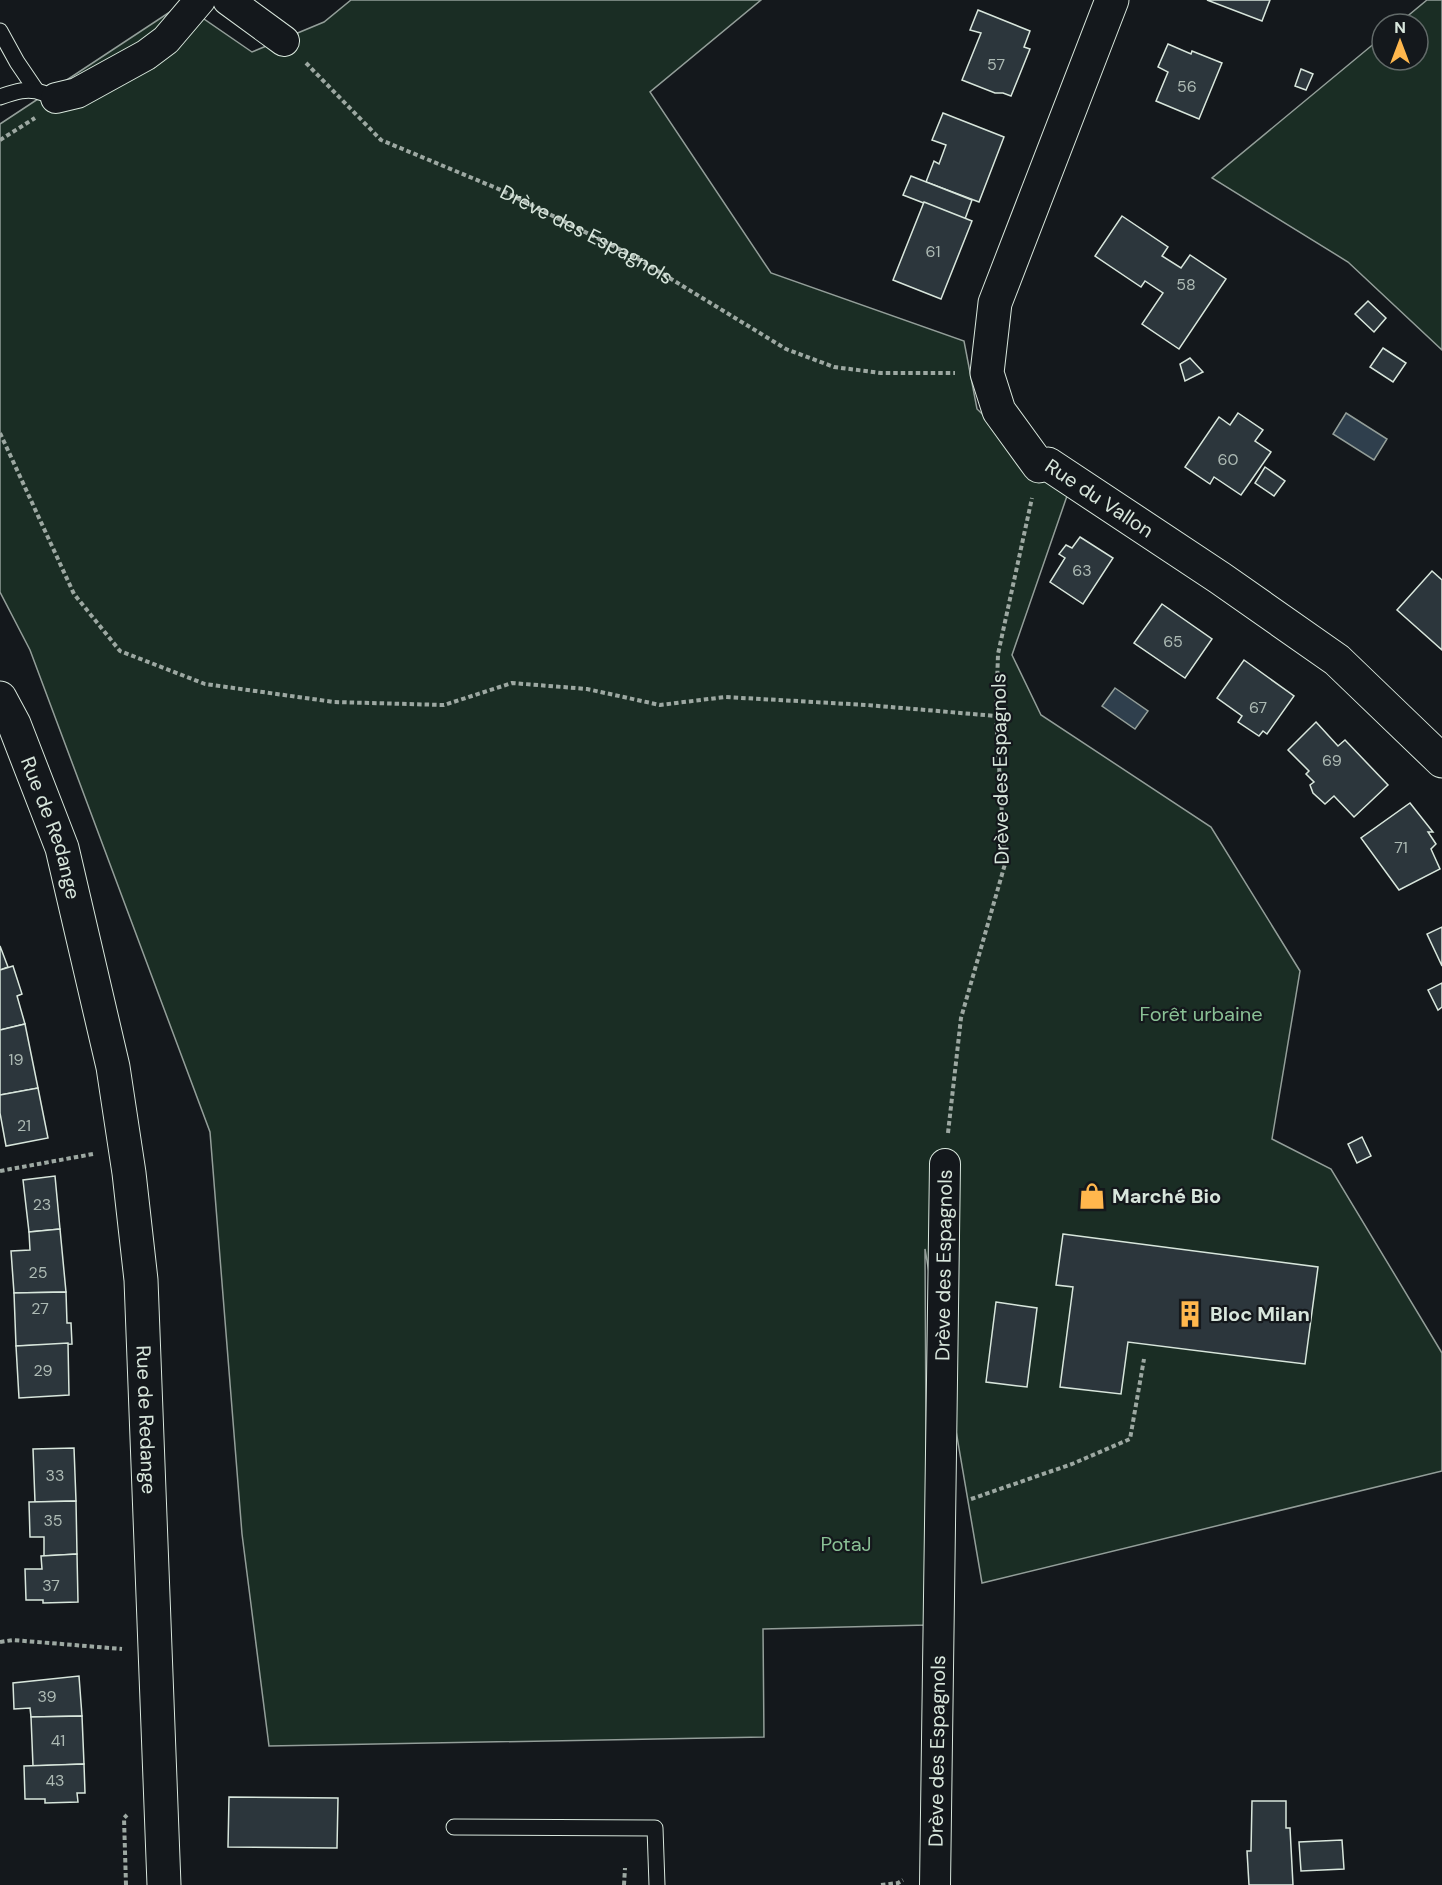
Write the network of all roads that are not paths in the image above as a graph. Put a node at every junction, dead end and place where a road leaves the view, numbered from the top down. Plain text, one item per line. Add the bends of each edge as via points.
1 (200, 0) edge
2 (228, 0) edge
3 (1112, 0) edge
4 (0, 31) edge
5 (284, 41) road end
6 (46, 94) junction
7 (0, 97) edge
8 (0, 698) edge
9 (0, 751) edge
10 (1442, 761) edge
11 (88, 961) junction
12 (945, 1164) road end
13 (454, 1827) dead end
14 (164, 1885) edge
15 (657, 1885) edge
16 (935, 1885) edge

1 - 6 street via 166,39 146,55 77,93
2 - 5 street
3 - 10 main road, Rue du Vallon via 995,303 987,373 999,411 1039,466 1048,464 1337,660
4 - 6 lane via 16,62
6 - 7 lane via 16,91
8 - 11 main road, Rue de Redange via 14,724 62,848
9 - 11 main road, Rue de Redange via 30,811
11 - 14 main road, Rue de Redange via 113,1067 141,1280
12 - 16 street, Drève des Espagnols
13 - 15 lane via 655,1828

